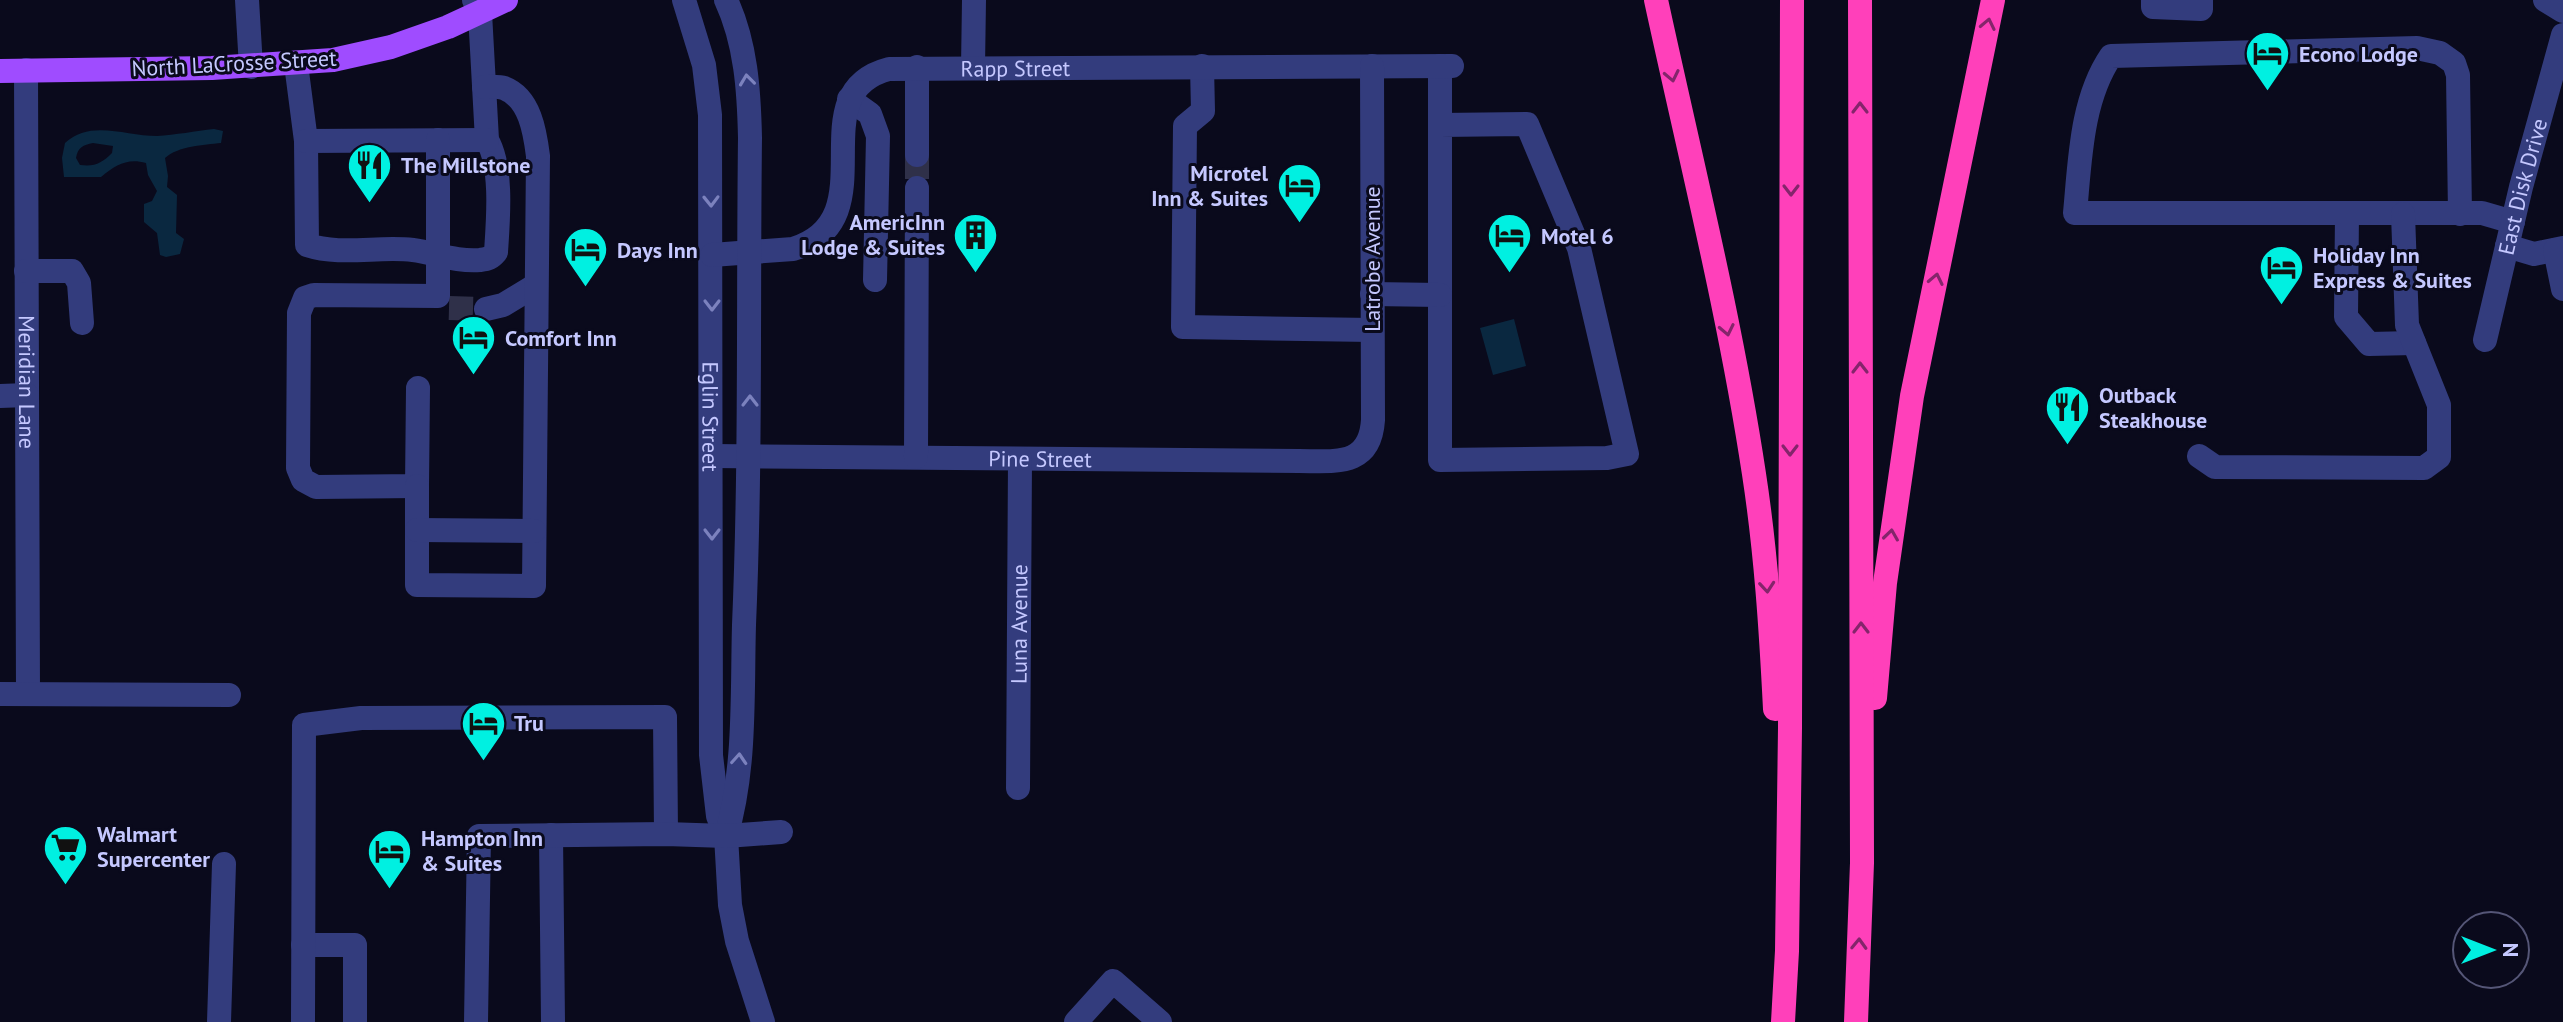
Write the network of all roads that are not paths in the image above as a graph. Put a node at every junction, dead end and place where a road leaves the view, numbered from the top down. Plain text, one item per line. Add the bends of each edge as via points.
1 (247, 0) edge
2 (506, 0) edge
3 (684, 0) edge
4 (726, 0) edge
5 (974, 0) edge
6 (1656, 0) edge
7 (1792, 0) edge
8 (1860, 0) edge
9 (1993, 0) edge
10 (2153, 0) edge
11 (2201, 0) edge
12 (2545, 0) edge
13 (477, 6) edge
14 (2563, 11) edge
15 (2563, 35) edge
16 (296, 64) junction
17 (1202, 66) junction
18 (1372, 66) junction
19 (251, 67) junction
20 (917, 67) junction
21 (973, 67) junction
22 (26, 70) junction
23 (0, 71) edge
24 (484, 87) junction
25 (849, 99) junction
26 (1440, 125) junction
27 (438, 140) junction
28 (487, 140) junction
29 (306, 141) junction
30 (917, 155) tunnel mouth
31 (917, 188) tunnel mouth
32 (2347, 214) junction
33 (2403, 214) junction
34 (2460, 214) junction
35 (2513, 222) junction
36 (2507, 246) junction
37 (2559, 249) edge
38 (749, 254) junction
39 (712, 255) junction
40 (439, 257) junction
41 (26, 271) junction
42 (875, 280) dead end
43 (536, 285) junction
44 (2563, 289) edge
45 (1372, 294) junction
46 (1440, 295) junction
47 (486, 309) tunnel mouth
48 (82, 323) dead end
49 (1372, 330) junction
50 (2485, 340) dead end
51 (2414, 343) junction
52 (418, 388) dead end
53 (27, 395) junction
54 (0, 396) edge
55 (1365, 450) joint
56 (712, 456) junction
57 (750, 456) junction
58 (2199, 456) dead end
59 (916, 457) junction
60 (1020, 459) junction
61 (417, 486) junction
62 (417, 530) junction
63 (534, 531) junction
64 (0, 694) edge
65 (28, 694) junction
66 (229, 695) dead end
67 (1018, 788) dead end
68 (781, 832) dead end
69 (666, 834) junction
70 (551, 835) junction
71 (726, 836) junction
72 (1862, 863) junction
73 (224, 864) dead end
74 (303, 945) junction
75 (1787, 951) junction
76 (219, 1022) edge
77 (303, 1022) edge
78 (355, 1022) edge
79 (476, 1022) edge
80 (553, 1022) edge
81 (763, 1022) edge
82 (1076, 1022) edge
83 (1160, 1022) edge
84 (1783, 1022) edge
85 (1856, 1022) edge

1 - 19 street
2 - 13 main road, North LaCrosse Street
3 -> 39 street, Eglin Street via 708,91
38 -> 4 street, Eglin Street via 746,74
5 - 21 street
6 -> 75 highway via 1754,474 1772,645
7 -> 75 highway
72 -> 8 highway
72 -> 9 highway via 1892,525 1915,383
10 - 11 street via 2153,7 2201,9
12 - 14 street
13 - 16 main road, North LaCrosse Street via 391,47
13 - 24 street
15 - 35 street, East Disk Drive
16 - 19 main road, North LaCrosse Street
16 - 29 street
17 - 18 street, Rapp Street
17 - 21 street, Rapp Street
17 - 49 street via 1203,111 1185,126 1183,327
18 - 26 street, Rapp Street via 1446,66
18 - 45 street, Latrobe Avenue
19 - 22 main road, North LaCrosse Street
20 - 21 street, Rapp Street
20 - 25 street, Rapp Street via 875,72
20 - 30 street
22 - 23 main road, North LaCrosse Street
22 - 41 street, Meridian Lane
24 - 28 street
24 - 43 street via 503,88 516,98 535,133
25 - 38 street via 843,123 843,185 832,222 805,246
25 - 42 street via 870,114 878,136
26 - 46 street
26 - 46 street via 1527,124 1579,248 1627,454 1440,460
27 - 28 street
27 - 29 street
27 - 40 street
28 - 40 street via 496,165 496,252 478,260
29 - 40 street via 307,245 323,250 412,250
31 - 59 street
32 - 33 street
32 - 34 street via 2075,213 2081,141 2099,74 2111,56 2417,48 2440,53 2454,63 2458,75
32 - 51 street via 2346,317 2369,344
33 - 34 street
33 - 51 street via 2407,325
34 - 35 street via 2482,213
35 - 36 street, East Disk Drive
36 - 37 street via 2534,254
36 - 50 street, East Disk Drive
37 - 44 street
38 - 39 street
57 -> 38 street, Eglin Street
39 -> 56 street, Eglin Street
40 - 61 street via 443,302 314,295 305,298 299,313 298,468 303,480 316,487
41 - 48 street via 72,271 79,283
41 - 53 street, Meridian Lane
43 - 47 street
43 - 63 street
45 - 46 street
45 - 49 street, Latrobe Avenue
49 - 55 street, Latrobe Avenue via 1373,420
51 - 58 street via 2439,405 2439,457 2424,468 2215,467
52 - 61 street
53 - 54 street
53 - 65 street, Meridian Lane
55 - 60 street, Pine Street via 1333,461
56 - 57 street, Pine Street
56 -> 71 street, Eglin Street via 711,755 718,816
57 - 59 street, Pine Street
71 -> 57 street, Eglin Street via 739,758
59 - 60 street, Pine Street
60 - 67 street, Luna Avenue
61 - 62 street
62 - 63 street
62 - 63 street via 417,585 519,586 534,586
64 - 65 street
65 - 66 street
68 - 71 street
69 - 70 street
69 - 71 street
69 - 74 street via 665,717 361,718 304,725
70 - 79 street via 479,836
70 - 80 street
71 - 81 street, Eglin Street via 737,941
85 -> 72 highway
73 - 76 street
74 - 77 street
74 - 78 street via 355,945
75 - 84 highway
82 - 83 street via 1113,981

